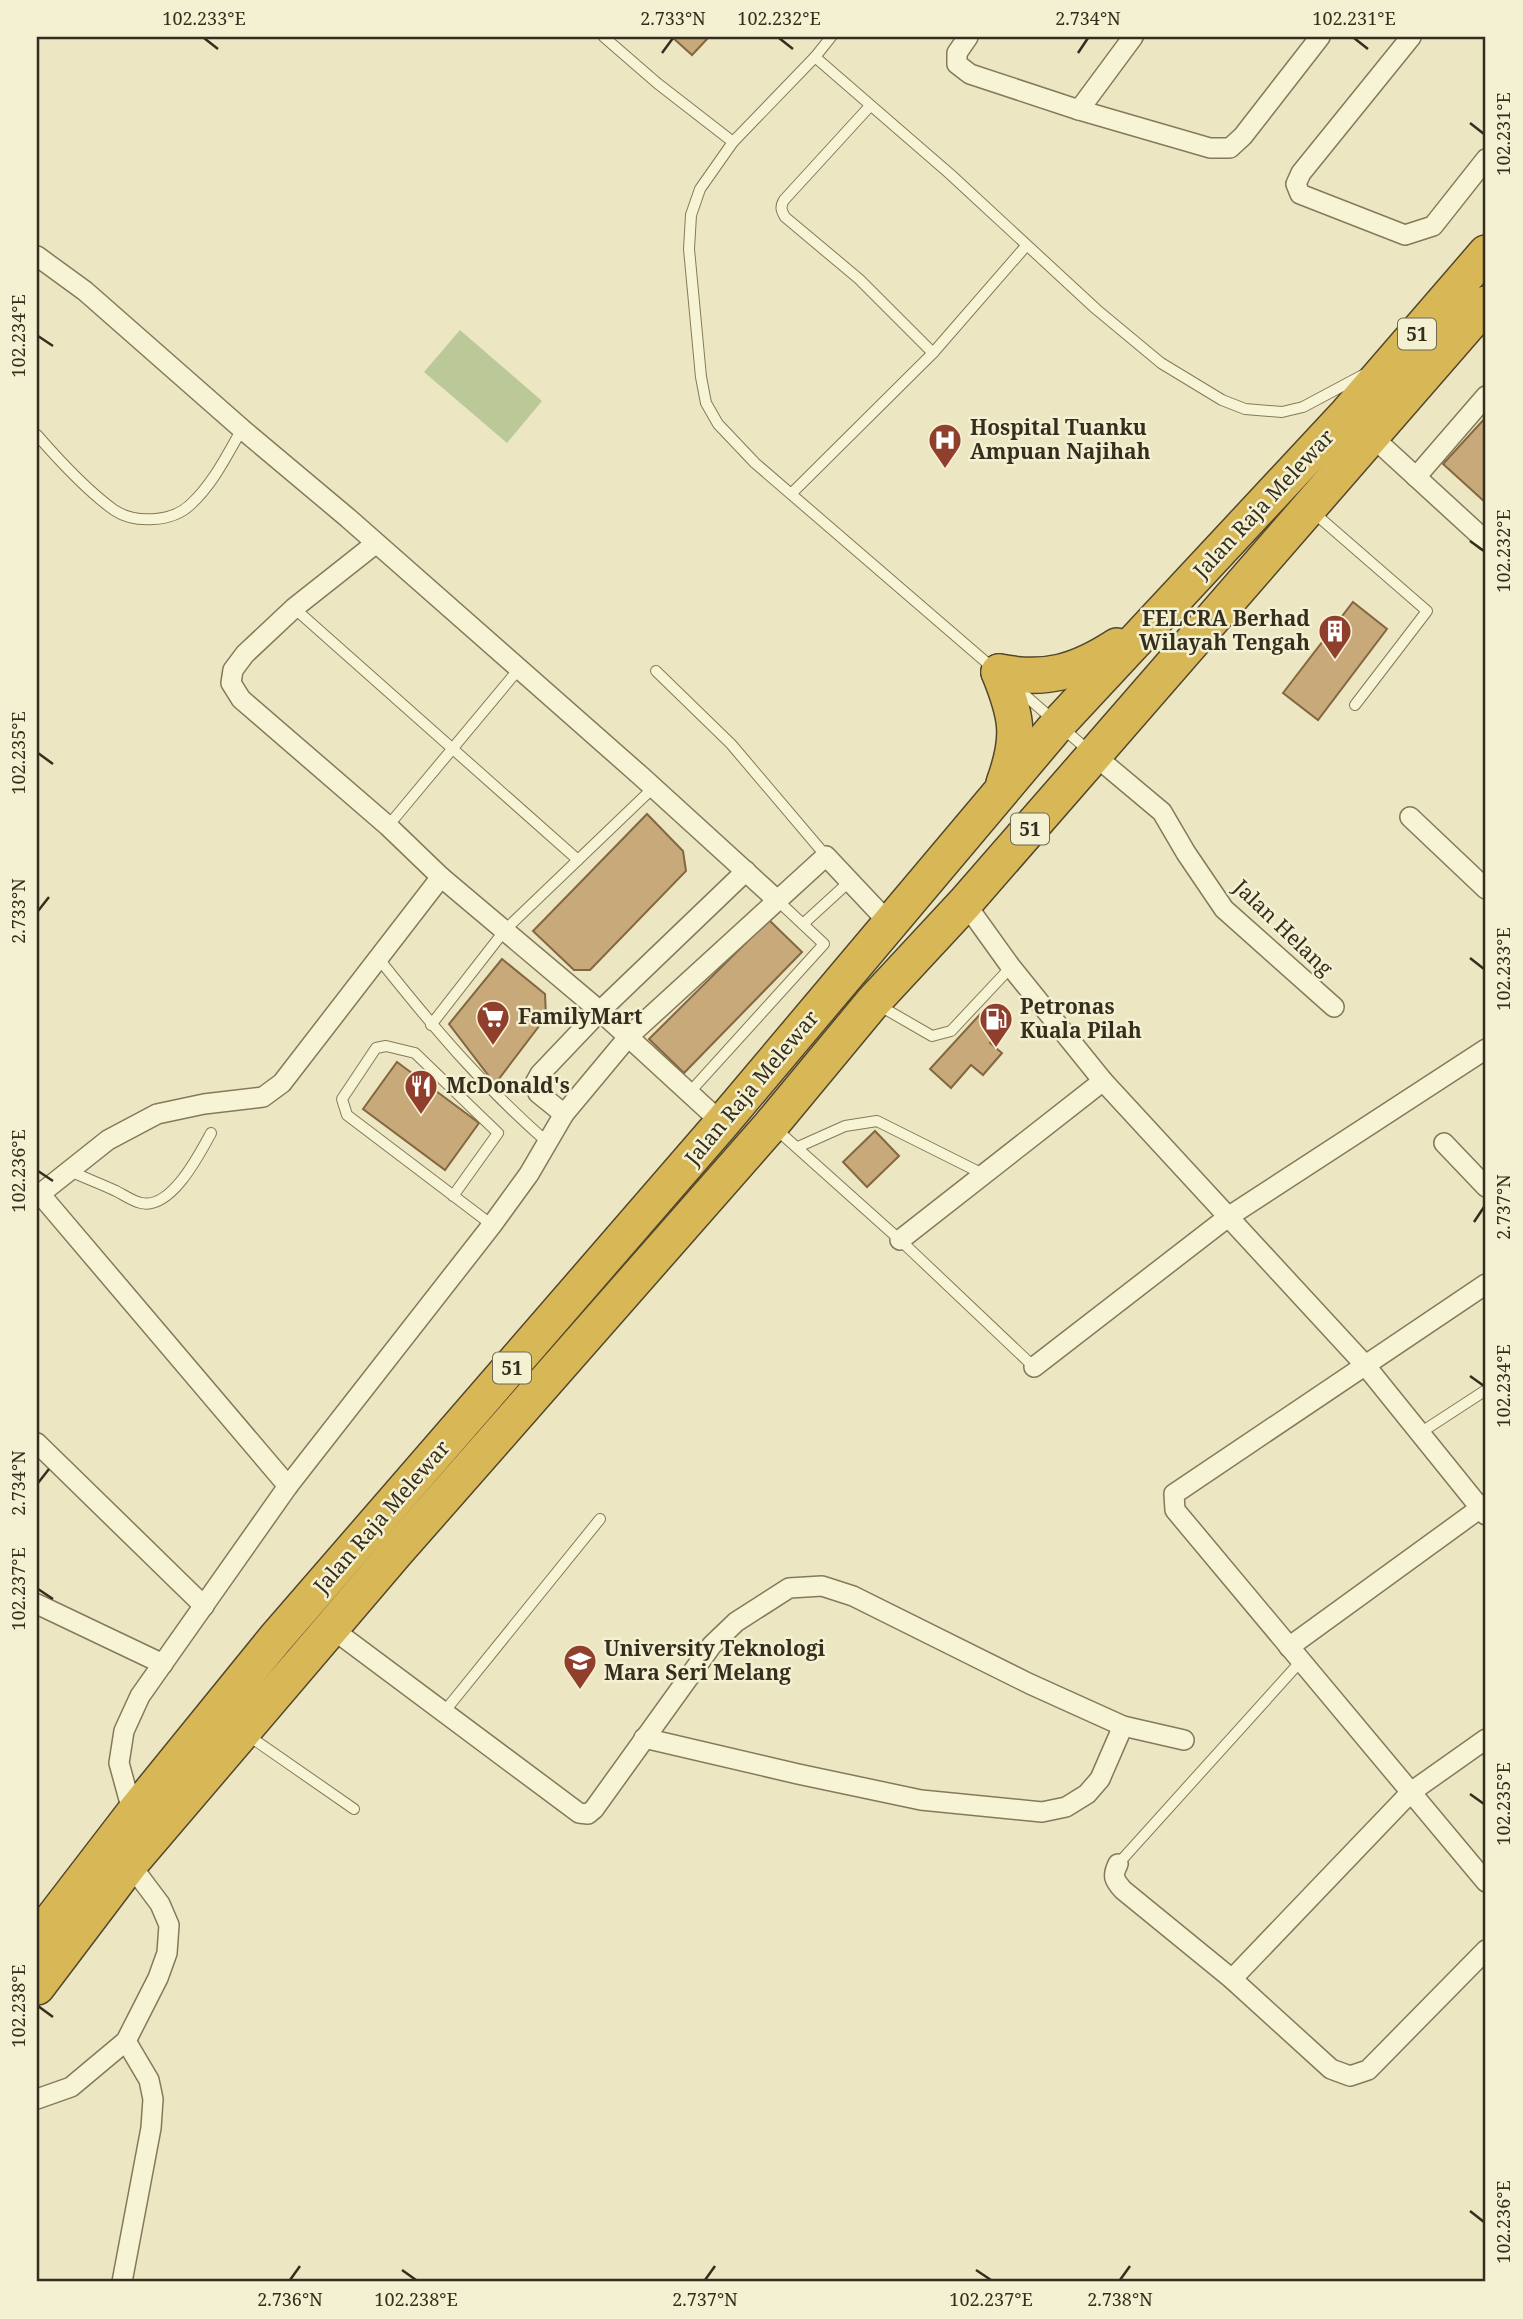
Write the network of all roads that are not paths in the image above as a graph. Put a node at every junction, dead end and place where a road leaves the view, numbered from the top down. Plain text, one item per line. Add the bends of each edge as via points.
1 (604, 37) edge
2 (831, 37) edge
3 (968, 37) edge
4 (1133, 37) edge
5 (1320, 37) edge
6 (1411, 37) edge
7 (815, 57) junction
8 (870, 106) junction
9 (1079, 110) junction
10 (733, 142) junction
11 (1486, 159) edge
12 (1026, 246) junction
13 (1486, 253) edge
14 (37, 256) edge
15 (1486, 304) edge
16 (933, 354) junction
17 (1398, 355) junction
18 (1486, 396) edge
19 (1359, 425) junction
20 (242, 429) junction
21 (38, 438) edge
22 (1416, 477) junction
23 (792, 493) junction
24 (1294, 497) junction
25 (1485, 538) edge
26 (375, 544) junction
27 (294, 608) junction
28 (1155, 621) junction
29 (518, 670) junction
30 (656, 671) dead end
31 (999, 673) junction
32 (1355, 705) dead end
33 (1058, 723) junction
34 (453, 749) junction
35 (1094, 755) junction
36 (653, 788) junction
37 (993, 801) junction
38 (1410, 817) dead end
39 (388, 826) junction
40 (826, 856) junction
41 (578, 860) junction
42 (746, 871) junction
43 (442, 877) junction
44 (850, 881) junction
45 (1486, 889) edge
46 (777, 900) junction
47 (965, 903) junction
48 (803, 924) junction
49 (890, 924) junction
50 (505, 930) junction
51 (379, 959) junction
52 (1011, 967) junction
53 (873, 1002) junction
54 (1334, 1007) dead end
55 (600, 1011) junction
56 (431, 1025) junction
57 (629, 1036) junction
58 (1486, 1050) edge
59 (1103, 1081) junction
60 (689, 1093) junction
61 (564, 1114) junction
62 (722, 1123) junction
63 (771, 1125) junction
64 (211, 1133) dead end
65 (547, 1142) junction
66 (1444, 1143) dead end
67 (798, 1147) junction
68 (69, 1171) junction
69 (984, 1175) junction
70 (1486, 1187) edge
71 (38, 1193) edge
72 (453, 1196) junction
73 (1228, 1217) junction
74 (492, 1225) junction
75 (900, 1240) junction
76 (1486, 1284) edge
77 (1365, 1365) junction
78 (1034, 1367) joint
79 (1486, 1390) edge
80 (1420, 1433) junction
81 (37, 1443) edge
82 (288, 1486) junction
83 (1484, 1509) edge
84 (600, 1519) dead end
85 (369, 1530) junction
86 (396, 1552) junction
87 (339, 1566) junction
88 (37, 1604) edge
89 (204, 1606) junction
90 (331, 1628) junction
91 (275, 1639) junction
92 (1295, 1654) junction
93 (163, 1664) junction
94 (444, 1712) junction
95 (1123, 1726) junction
96 (243, 1732) junction
97 (644, 1738) junction
98 (1486, 1739) edge
99 (1184, 1740) dead end
100 (1411, 1792) junction
101 (354, 1809) dead end
102 (145, 1824) junction
103 (130, 1864) junction
104 (1118, 1864) joint
105 (1486, 1882) edge
106 (37, 1939) edge
107 (1486, 1950) edge
108 (1232, 1979) junction
109 (37, 1987) edge
110 (126, 2041) junction
111 (37, 2099) edge
112 (122, 2282) edge

1 - 10 lane
2 - 7 lane
3 - 9 street via 957,53 957,65 970,74
4 - 9 street
5 - 9 street via 1230,148 1210,148
6 - 11 street via 1301,173 1296,184 1300,194 1405,235 1418,233 1433,226
7 - 8 lane
7 - 10 lane
8 - 12 lane
8 - 16 lane via 784,200 782,211 859,279
10 - 23 lane via 699,189 691,215 689,249 701,377 706,403 718,424
12 - 16 lane
12 - 17 lane via 1161,363 1245,409 1282,412 1303,407
13 - 17 highway, Jalan Raja Melewar / 51
14 - 20 street via 85,291
15 - 19 highway, Jalan Raja Melewar / 51
16 - 23 lane
17 - 19 highway, Jalan Raja Melewar / 51
18 - 22 street
19 - 22 street
19 - 24 highway, Jalan Raja Melewar / 51
20 - 21 lane via 189,507 149,520 116,512
20 - 26 street
22 - 25 street
23 - 31 lane
24 - 28 highway, Jalan Raja Melewar / 51
24 - 32 lane via 1427,611
24 - 35 highway, Jalan Raja Melewar / 51
26 - 27 street
26 - 29 street
27 - 34 lane
27 - 39 street via 245,654 233,670 232,683 241,699
28 - 31 highway via 1087,665 1051,675
28 - 33 highway, Jalan Raja Melewar / 51
29 - 34 lane
29 - 36 street
30 - 40 lane via 731,744
31 - 33 lane
31 - 37 highway via 1014,715 1016,740 1003,785
33 - 35 lane
33 - 37 highway, Jalan Raja Melewar / 51
34 - 39 lane
34 - 41 lane
35 - 47 highway, Jalan Raja Melewar / 51
35 - 54 street, Jalan Helang via 1162,812 1224,909
36 - 41 lane
36 - 42 street
37 - 49 highway, Jalan Raja Melewar / 51
38 - 45 street
39 - 43 street
40 - 44 street
40 - 46 street
41 - 50 lane
42 - 46 street
42 - 55 street
43 - 50 street
43 - 51 street
44 - 48 lane
44 - 49 street
46 - 48 lane
46 - 57 street
47 - 52 street
47 - 53 highway, Jalan Raja Melewar / 51
48 - 60 lane via 824,944
49 - 62 highway, Jalan Raja Melewar / 51
50 - 55 street
50 - 56 lane
51 - 56 lane
51 - 68 street via 282,1083 262,1097 157,1114 108,1140
52 - 53 lane via 951,1031 932,1036
52 - 59 street
53 - 63 highway, Jalan Raja Melewar / 51
55 - 57 street
55 - 61 street via 535,1083 538,1093
56 - 65 lane via 488,1089
57 - 60 street
57 - 61 street
58 - 73 street
59 - 69 street
59 - 73 street
60 - 62 street
61 - 65 street
62 - 85 highway, Jalan Raja Melewar / 51
63 - 67 lane
63 - 86 highway, Jalan Raja Melewar / 51
64 - 68 lane via 180,1182 163,1200 150,1204 138,1203
65 - 74 street
66 - 70 street
67 - 69 lane via 845,1126 877,1121
67 - 75 lane
68 - 71 street
69 - 75 street
71 - 82 street
72 - 72 lane via 347,1115 341,1099 376,1048 415,1053 498,1133
72 - 74 lane
73 - 77 street
73 - 78 street
74 - 82 street
75 - 78 lane
76 - 77 street
77 - 80 street
77 - 92 street via 1174,1494 1175,1510
79 - 80 lane
80 - 83 street
81 - 89 street
82 - 89 street
83 - 92 street
84 - 94 lane
85 - 86 highway via 373,1557 380,1560
85 - 87 highway, Jalan Raja Melewar / 51
86 - 90 highway, Jalan Raja Melewar / 51
87 - 90 street via 329,1607
87 - 91 highway, Jalan Raja Melewar / 51
88 - 93 street
89 - 93 street
90 - 91 street via 313,1625
90 - 94 street
90 - 96 highway, Jalan Raja Melewar / 51
91 - 102 highway, Jalan Raja Melewar / 51
92 - 100 street
92 - 104 lane
93 - 102 street via 140,1696 124,1731 118,1763
94 - 97 street via 579,1813 594,1809
95 - 97 street via 1100,1779 1087,1794 1066,1807 1042,1812 921,1800
95 - 97 street via 853,1596 822,1586 789,1588 736,1622 712,1645
95 - 99 street
96 - 101 lane
96 - 102 highway, Jalan Raja Melewar / 51
98 - 100 street
100 - 105 street
100 - 108 street
102 - 103 highway, Jalan Raja Melewar / 51
102 - 106 highway, Jalan Raja Melewar / 51
103 - 109 highway, Jalan Raja Melewar / 51
103 - 110 street via 160,1904 169,1925 167,1952 158,1978
104 - 108 street via 1114,1880 1123,1890
107 - 108 street via 1368,2070 1350,2076 1331,2069
110 - 111 street via 71,2087
110 - 112 street via 149,2080 153,2099

